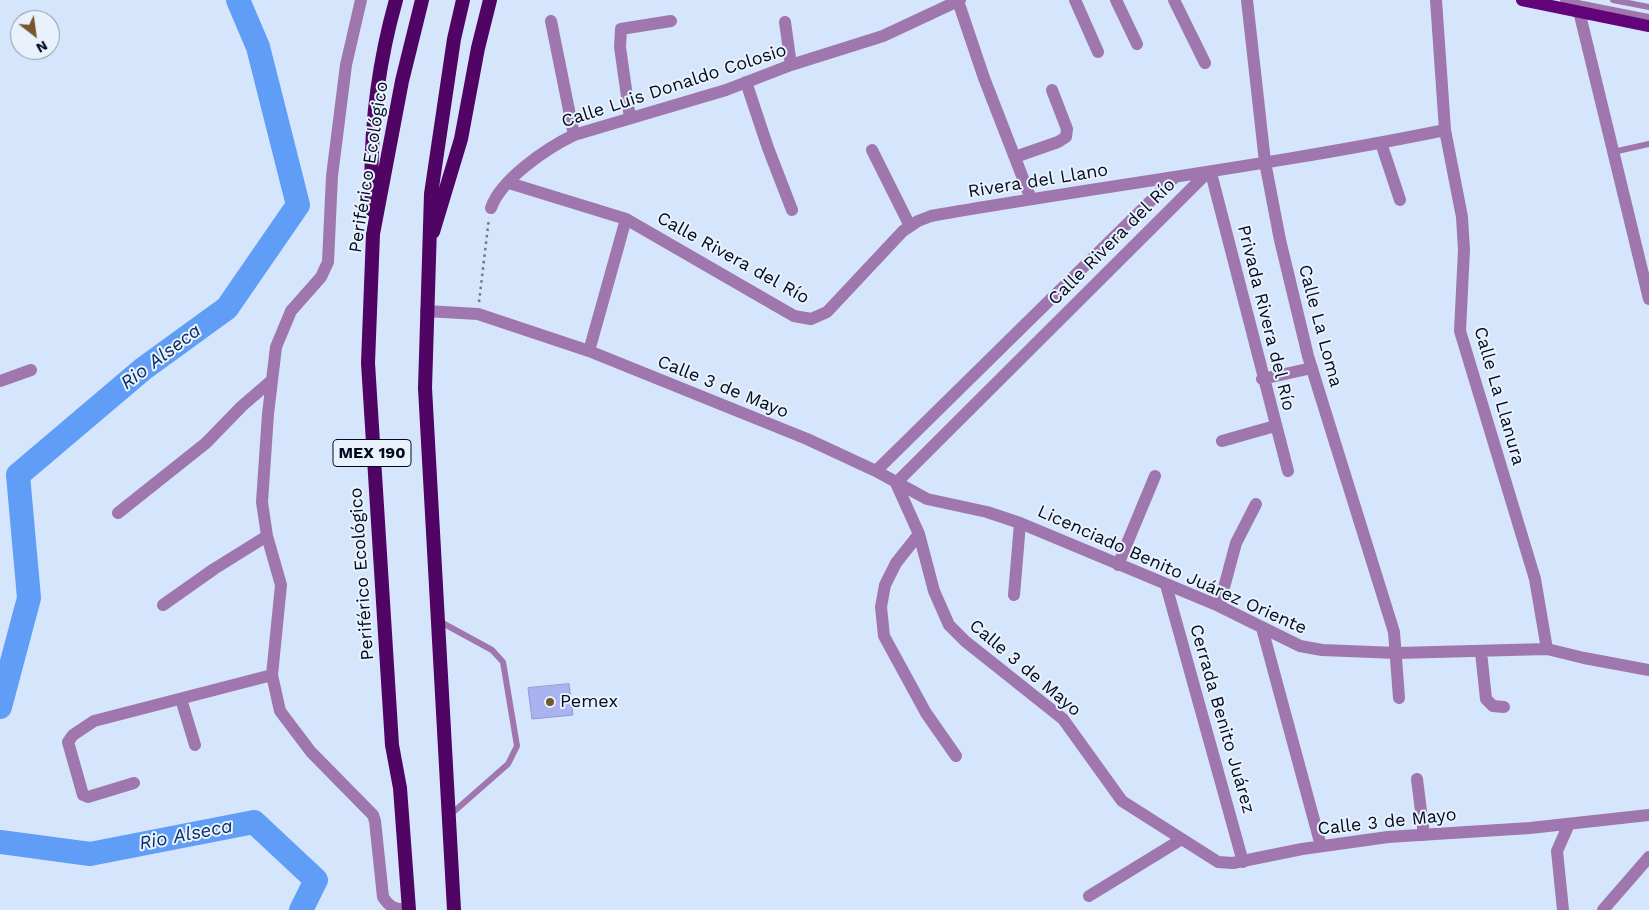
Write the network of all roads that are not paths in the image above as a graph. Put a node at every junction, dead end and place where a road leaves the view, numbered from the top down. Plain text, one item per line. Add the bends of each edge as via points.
1 (361, 0) edge
2 (396, 0) edge
3 (422, 0) edge
4 (463, 0) edge
5 (490, 0) edge
6 (959, 0) edge
7 (1075, 0) edge
8 (1116, 0) edge
9 (1174, 0) edge
10 (1247, 0) edge
11 (1436, 0) edge
12 (1522, 0) edge
13 (1563, 0) edge
14 (1613, 0) edge
15 (1649, 7) edge
16 (1578, 12) junction
17 (1649, 17) edge
18 (551, 21) dead end
19 (671, 21) dead end
20 (785, 22) dead end
21 (1649, 26) edge
22 (1138, 44) dead end
23 (1098, 52) dead end
24 (1205, 63) dead end
25 (791, 65) junction
26 (746, 82) junction
27 (1052, 90) dead end
28 (630, 118) junction
29 (1444, 130) junction
30 (574, 135) junction
31 (1380, 143) junction
32 (1649, 144) edge
33 (872, 150) dead end
34 (1613, 152) junction
35 (1015, 157) junction
36 (1266, 162) junction
37 (1208, 173) junction
38 (1174, 178) junction
39 (509, 183) junction
40 (1031, 199) junction
41 (1400, 200) dead end
42 (491, 208) road end
43 (792, 210) dead end
44 (626, 219) junction
45 (910, 226) junction
46 (373, 234) junction
47 (427, 250) junction
48 (1067, 282) junction
49 (1082, 297) junction
50 (1649, 299) edge
51 (426, 311) junction
52 (589, 351) junction
53 (1312, 368) junction
54 (31, 370) dead end
55 (1262, 379) junction
56 (0, 381) edge
57 (271, 381) junction
58 (961, 388) junction
59 (976, 403) junction
60 (1275, 426) junction
61 (1222, 441) dead end
62 (876, 471) junction
63 (1288, 471) dead end
64 (1155, 476) dead end
65 (896, 483) junction
66 (1256, 504) dead end
67 (118, 512) dead end
68 (1020, 523) junction
69 (919, 534) junction
70 (267, 536) junction
71 (1118, 565) junction
72 (1166, 585) junction
73 (1014, 595) dead end
74 (164, 605) dead end
75 (1219, 606) junction
76 (436, 619) junction
77 (1262, 628) junction
78 (1547, 649) junction
79 (1481, 652) junction
80 (1397, 653) junction
81 (1649, 670) edge
82 (272, 675) junction
83 (1399, 698) dead end
84 (181, 699) junction
85 (1504, 707) dead end
86 (195, 745) dead end
87 (956, 756) dead end
88 (1416, 779) dead end
89 (134, 783) dead end
90 (450, 815) junction
91 (1649, 815) edge
92 (1569, 824) junction
93 (1424, 835) junction
94 (1182, 839) junction
95 (1321, 846) junction
96 (1649, 857) edge
97 (1244, 862) junction
98 (1089, 896) dead end
99 (409, 909) edge
100 (454, 910) edge
101 (1564, 910) edge
102 (1603, 910) edge

1 - 57 street via 344,82 332,176 328,262 322,277 297,302 285,322 276,347
2 - 46 highway via 376,104 371,171
3 - 46 highway, Periférico Ecológico / MEX 190 via 402,82
4 - 47 highway, MEX 190 via 454,39 431,194
5 - 47 highway via 461,139
6 - 25 street, Calle Luis Donaldo Colosio via 897,31
6 - 35 street via 984,78
7 - 23 street
8 - 22 street
9 - 24 street
10 - 36 street, Calle La Loma
11 - 29 street, Calle La Llanura
12 - 16 main road
13 - 17 lane
14 - 15 lane
16 - 21 main road
16 - 34 street
18 - 30 street
19 - 28 street via 621,29 620,46
20 - 25 street
25 - 26 street, Calle Luis Donaldo Colosio
26 - 28 street, Calle Luis Donaldo Colosio
26 - 43 street
27 - 35 street via 1067,129 1066,137
28 - 30 street, Calle Luis Donaldo Colosio
29 - 31 street, Calle Rivera del Río
29 - 78 street, Calle La Llanura via 1462,217 1464,250 1460,331 1535,579
30 - 39 street, Calle Luis Donaldo Colosio via 551,147
31 - 36 street, Calle Rivera del Río
31 - 41 street
32 - 34 lane
33 - 45 street
34 - 50 street
35 - 40 street
36 - 37 street, Calle Rivera del Río
36 - 53 street, Calle La Loma via 1280,240
37 - 38 street, Calle Rivera del Río
37 - 49 street, Calle Rivera del Río
37 - 55 street, Privada Rivera del Río
38 - 40 street, Rivera del Llano
38 - 48 street, Calle Rivera del Río
39 - 42 street, Calle Luis Donaldo Colosio
39 - 44 street, Calle Rivera del Río
40 - 45 street, Rivera del Llano via 931,216
44 - 45 street, Calle Rivera del Río via 803,319 827,312
44 - 52 street
46 - 99 highway, Periférico Ecológico / MEX 190 via 368,363 372,450 392,746 400,788
47 - 51 highway, MEX 190
48 - 49 street
48 - 58 street, Calle Rivera del Río
49 - 59 street, Calle Rivera del Río
51 - 52 street, Calle 3 de Mayo via 478,314
51 - 76 highway, MEX 190 via 425,388
52 - 62 street, Calle 3 de Mayo via 807,439
53 - 55 street
53 - 80 street, Calle La Loma via 1394,632
54 - 56 street
55 - 60 street, Privada Rivera del Río
57 - 67 street via 206,443
57 - 70 street via 262,502
58 - 59 street
58 - 62 street, Calle Rivera del Río
59 - 65 street, Calle Rivera del Río
60 - 61 street
60 - 63 street, Privada Rivera del Río
62 - 65 street, Calle 3 de Mayo
64 - 71 street
65 - 68 street, Licenciado Benito Juárez Oriente via 927,499
65 - 69 street, Calle 3 de Mayo
66 - 75 street via 1236,543
68 - 71 street, Licenciado Benito Juárez Oriente
68 - 73 street
69 - 87 street via 896,563 885,585 881,607 884,636 926,713
69 - 94 street, Calle 3 de Mayo via 934,591 953,630 1063,719 1122,802
70 - 74 street
70 - 82 street via 281,585
71 - 72 street, Licenciado Benito Juárez Oriente
72 - 75 street, Licenciado Benito Juárez Oriente
72 - 97 street, Cerrada Benito Juárez
75 - 77 street, Licenciado Benito Juárez Oriente
76 - 90 highway, MEX 190
76 - 90 lane via 492,650 504,662 517,746 508,764
77 - 80 street, Licenciado Benito Juárez Oriente via 1310,649
77 - 95 street
78 - 79 street, Licenciado Benito Juárez Oriente
78 - 81 street, Licenciado Benito Juárez Oriente
79 - 80 street, Licenciado Benito Juárez Oriente
79 - 85 street via 1486,699 1493,706
80 - 83 street, Calle La Loma
82 - 84 street
82 - 99 street via 280,711 291,728 373,815 383,897 389,906
84 - 86 street
84 - 89 street via 94,721 68,742 83,795 88,797
88 - 93 street
90 - 100 highway, MEX 190
91 - 92 street, Calle 3 de Mayo
92 - 93 street, Calle 3 de Mayo
92 - 101 street via 1557,851
93 - 95 street, Calle 3 de Mayo
94 - 97 street, Calle 3 de Mayo via 1218,862
94 - 98 street
95 - 97 street, Calle 3 de Mayo
96 - 102 street

